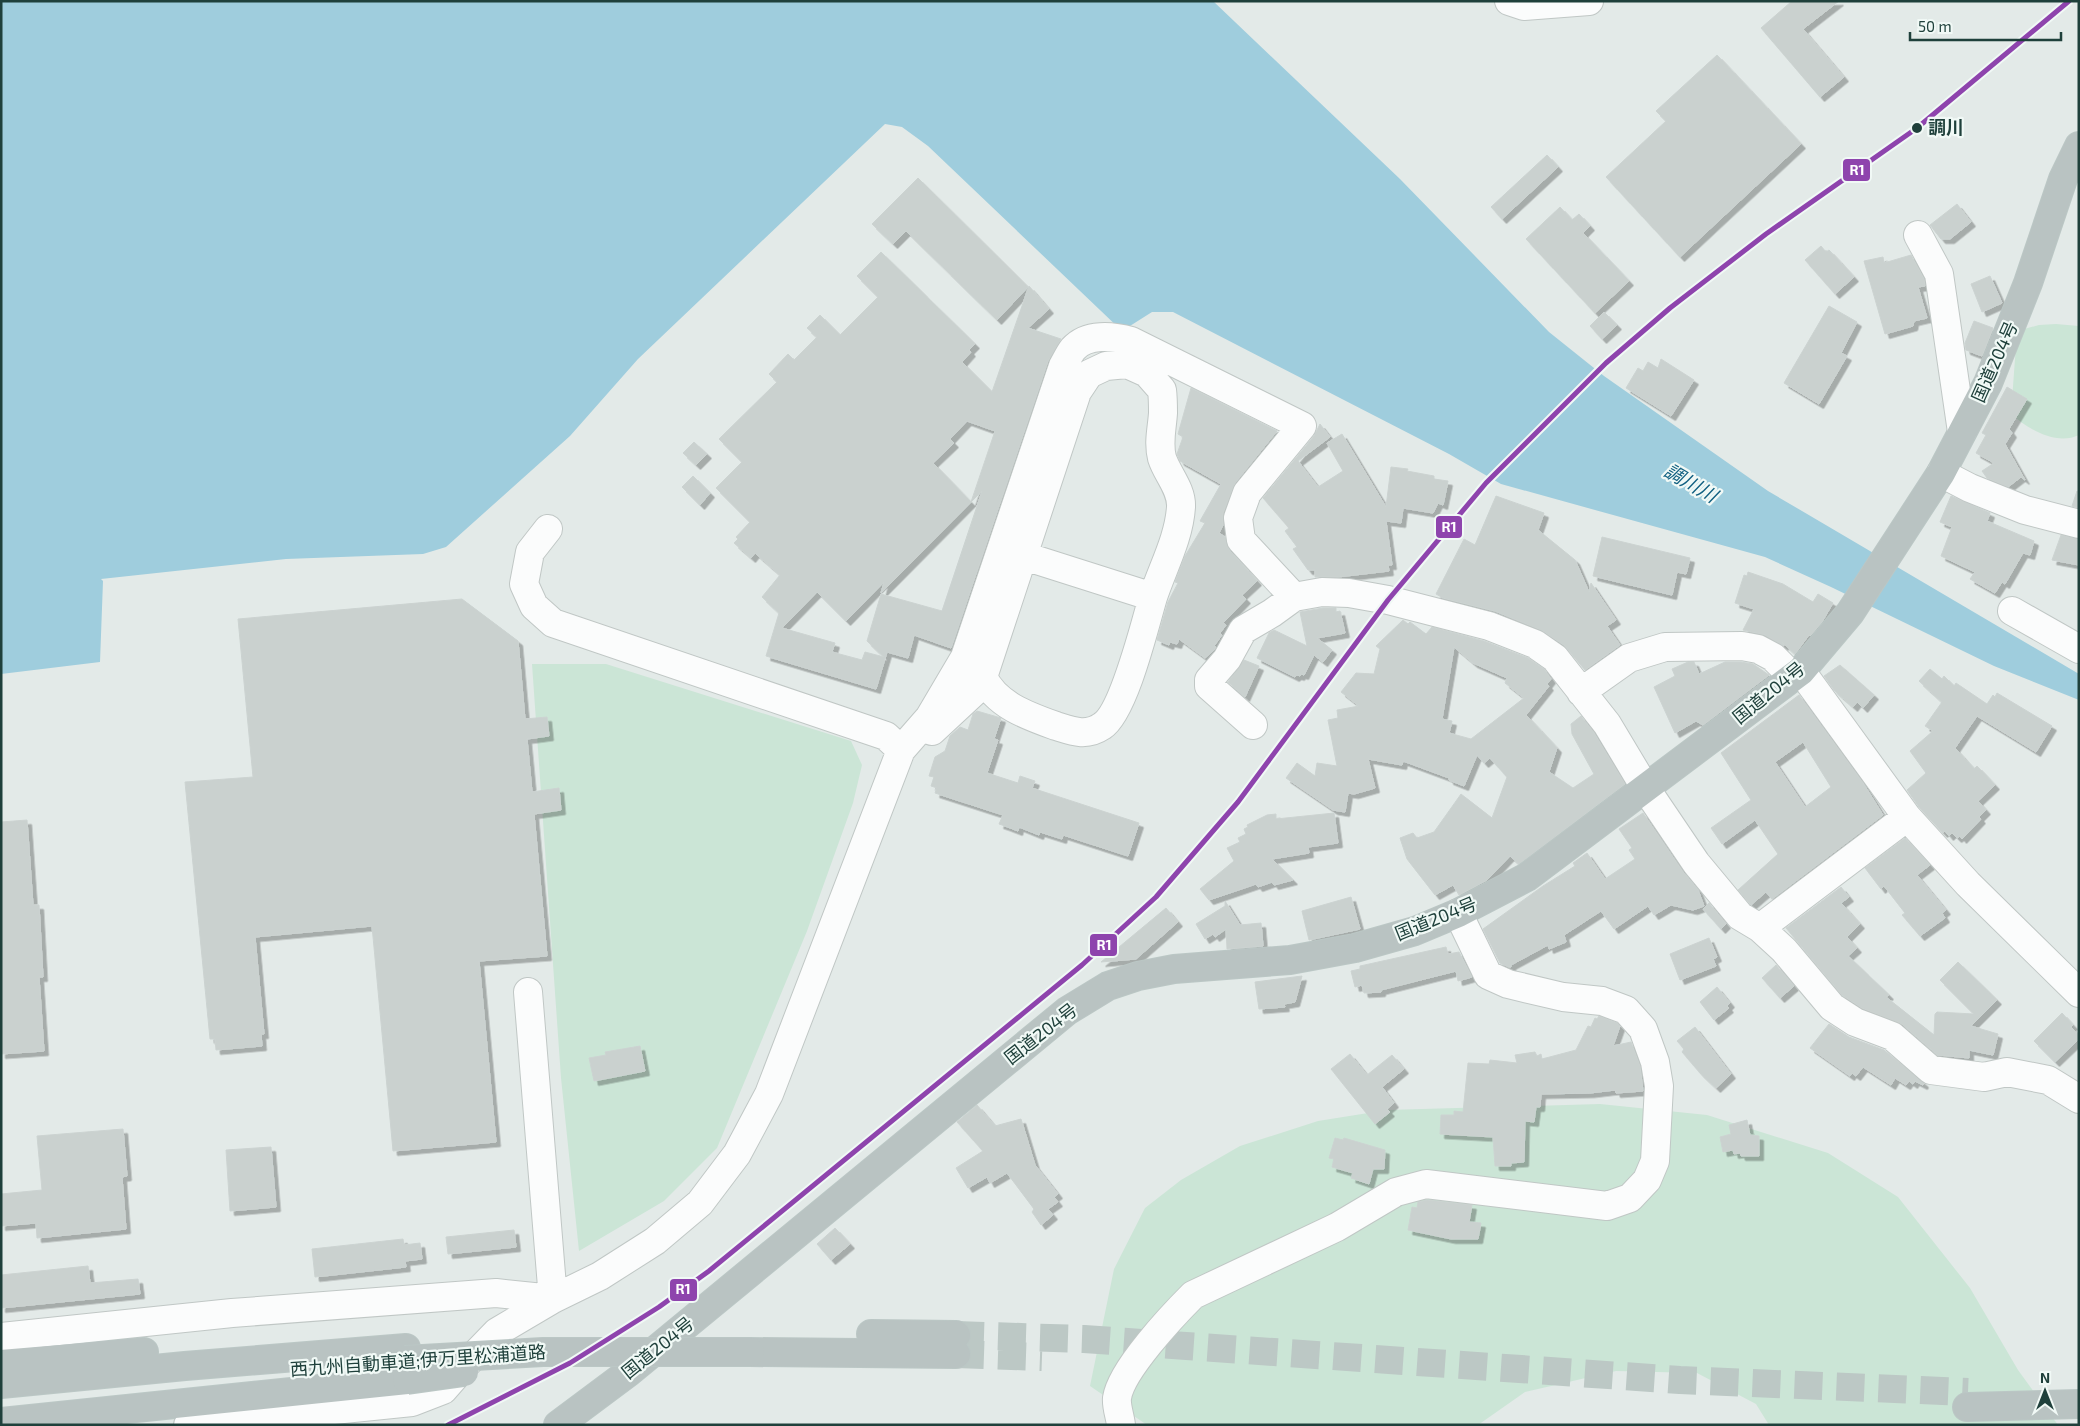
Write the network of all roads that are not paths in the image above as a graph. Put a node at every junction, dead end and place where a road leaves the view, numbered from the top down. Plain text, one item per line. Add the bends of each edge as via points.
1 (1509, 1) edge
2 (1589, 1) edge
3 (2079, 146) edge
4 (1918, 235) dead end
5 (1962, 432) junction
6 (1941, 473) junction
7 (2079, 524) edge
8 (548, 529) dead end
9 (1024, 556) junction
10 (1153, 597) junction
11 (1294, 597) junction
12 (2012, 611) dead end
13 (2079, 649) edge
14 (1797, 674) junction
15 (983, 677) junction
16 (1582, 692) junction
17 (1253, 725) dead end
18 (900, 750) junction
19 (1646, 789) junction
20 (1907, 817) junction
21 (1458, 913) junction
22 (1760, 928) junction
23 (528, 992) dead end
24 (2079, 993) edge
25 (2079, 1099) edge
26 (553, 1299) junction
27 (1, 1337) edge
28 (956, 1344) tunnel mouth
29 (406, 1363) junction
30 (1, 1364) edge
31 (1, 1384) edge
32 (2079, 1389) edge
33 (1, 1398) edge
34 (2079, 1404) edge
35 (1, 1422) edge
36 (188, 1425) edge
37 (558, 1425) edge
38 (1121, 1425) edge

1 - 2 street via 1524,6
3 - 5 highway, 国道204号 via 2063,179 2028,284 1991,374
4 - 5 street via 1939,274
5 - 6 highway, 国道204号
6 - 7 street via 2025,510
6 - 14 highway, 国道204号 via 1850,613
8 - 18 street via 530,552 524,584 534,606 553,623 886,736
9 - 10 street
9 - 10 street via 1078,392 1089,374 1106,366 1127,364 1147,373 1162,390 1159,439 1162,459 1175,483 1181,504 1178,528
9 - 15 street
10 - 15 street via 1116,709 1103,726 1080,734 1030,717 999,699 988,689
11 - 16 street via 1322,592 1349,593 1490,626 1536,644 1554,658
11 - 17 street via 1243,630 1227,659 1209,680 1209,686
11 - 18 street via 1241,540 1238,518 1247,493 1302,426 1131,341 1114,336 1093,338 1074,348 1063,366 965,657 929,718
12 - 13 street
14 - 16 street via 1758,649 1742,646 1665,647 1629,658
14 - 19 highway, 国道204号
14 - 20 street
15 - 18 street via 974,692 931,731
16 - 19 street via 1607,724
18 - 26 street via 769,1094 737,1154 700,1203 655,1241 600,1276
19 - 21 highway, 国道204号 via 1527,877
19 - 22 street via 1696,863 1740,916
20 - 22 street
20 - 24 street via 1968,884
21 - 37 highway, 国道204号 via 1415,931 1355,948 1290,960 1174,969 1108,986 1067,1011 629,1372
21 - 38 street via 1488,974 1508,984 1554,995 1602,1001 1626,1010 1643,1029 1655,1062 1659,1086 1655,1161 1647,1180 1630,1198 1607,1206 1426,1184 1396,1192 1337,1227 1193,1295 1174,1313 1124,1376 1116,1399
22 - 25 street via 1784,950 1832,1007 1856,1022 1892,1036 1931,1070 1984,1077 2007,1072 2048,1080
23 - 26 street
26 - 27 street via 496,1293 232,1313
26 - 36 street via 498,1332 443,1390 412,1402
28 - 29 highway, bridge via 750,1343 552,1361
29 - 30 highway via 248,1346
29 - 31 highway, 西九州自動車道;伊万里松浦道路 via 195,1365
29 - 33 highway, 西九州自動車道;伊万里松浦道路 via 188,1378
29 - 35 highway
32 - 34 highway via 1967,1399

